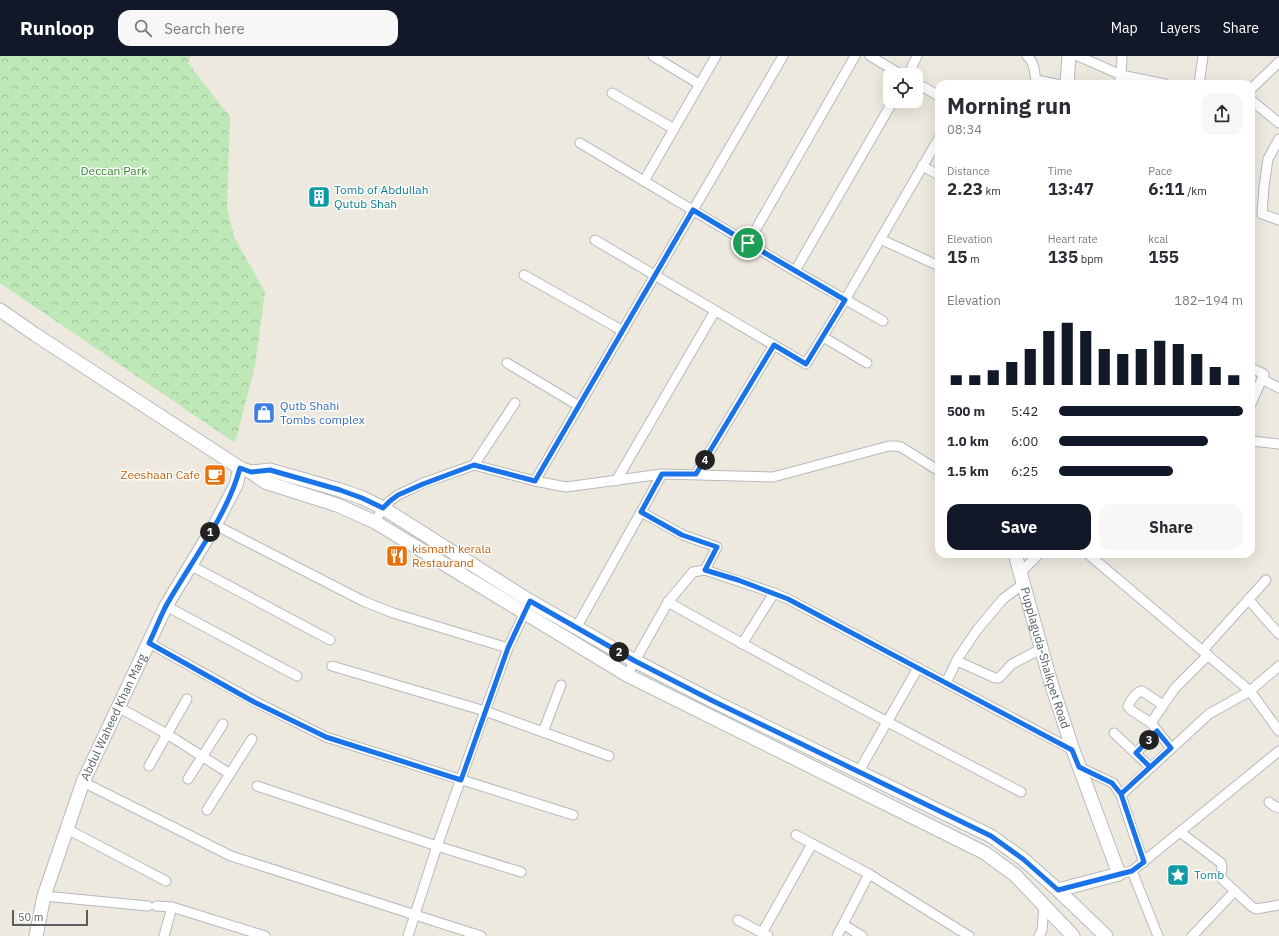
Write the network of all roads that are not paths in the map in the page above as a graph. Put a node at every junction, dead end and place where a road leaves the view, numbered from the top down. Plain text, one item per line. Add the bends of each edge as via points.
1 (653, 56) edge
2 (716, 56) edge
3 (783, 56) edge
4 (855, 56) edge
5 (870, 56) edge
6 (917, 56) edge
7 (1027, 56) edge
8 (1069, 56) edge
9 (1078, 56) edge
10 (1122, 56) edge
11 (1204, 56) edge
12 (1279, 62) edge
13 (890, 68) edge
14 (911, 68) edge
15 (1120, 79) edge
16 (1036, 80) edge
17 (1067, 80) edge
18 (1200, 80) edge
19 (700, 84) junction
20 (1255, 86) edge
21 (923, 87) edge
22 (612, 93) dead end
23 (935, 94) edge
24 (1255, 103) edge
25 (889, 108) edge
26 (1279, 123) edge
27 (674, 129) junction
28 (1279, 139) edge
29 (580, 143) dead end
30 (935, 145) edge
31 (922, 166) junction
32 (935, 173) edge
33 (644, 181) junction
34 (693, 210) junction
35 (1279, 220) edge
36 (880, 239) junction
37 (595, 240) dead end
38 (748, 243) junction
39 (935, 264) edge
40 (795, 271) junction
41 (524, 275) dead end
42 (655, 276) junction
43 (845, 300) junction
44 (0, 310) edge
45 (715, 311) junction
46 (883, 321) dead end
47 (623, 331) junction
48 (823, 337) junction
49 (774, 345) junction
50 (507, 363) dead end
51 (867, 363) dead end
52 (1255, 370) edge
53 (1262, 379) junction
54 (1279, 388) edge
55 (1255, 395) edge
56 (515, 403) dead end
57 (579, 406) junction
58 (1255, 441) edge
59 (1279, 444) edge
60 (474, 465) junction
61 (935, 468) edge
62 (246, 470) junction
63 (662, 474) junction
64 (696, 474) junction
65 (535, 481) junction
66 (616, 481) junction
67 (383, 508) junction
68 (641, 512) junction
69 (375, 522) junction
70 (215, 525) junction
71 (1017, 558) edge
72 (1036, 558) edge
73 (1093, 558) edge
74 (190, 565) junction
75 (705, 570) junction
76 (1022, 578) junction
77 (1266, 580) dead end
78 (774, 593) junction
79 (1248, 599) junction
80 (530, 601) junction
81 (668, 602) junction
82 (166, 606) junction
83 (525, 613) junction
84 (576, 628) junction
85 (1279, 634) edge
86 (330, 640) dead end
87 (149, 643) junction
88 (742, 644) junction
89 (508, 648) junction
90 (1041, 649) junction
91 (1206, 653) junction
92 (635, 661) junction
93 (958, 661) junction
94 (332, 666) dead end
95 (1279, 666) edge
96 (918, 668) junction
97 (627, 675) junction
98 (297, 676) dead end
99 (946, 682) junction
100 (561, 685) dead end
101 (1250, 691) junction
102 (187, 700) dead end
103 (1162, 705) junction
104 (118, 707) junction
105 (485, 711) junction
106 (888, 723) junction
107 (1151, 723) junction
108 (223, 724) dead end
109 (1157, 731) junction
110 (1279, 731) edge
111 (543, 732) junction
112 (1114, 733) dead end
113 (167, 734) junction
114 (252, 739) dead end
115 (1171, 748) junction
116 (1072, 750) junction
117 (1279, 752) edge
118 (1136, 753) junction
119 (609, 756) dead end
120 (202, 757) junction
121 (149, 766) dead end
122 (1079, 767) junction
123 (1150, 767) junction
124 (859, 771) junction
125 (230, 774) junction
126 (188, 780) dead end
127 (461, 780) junction
128 (83, 782) junction
129 (257, 786) dead end
130 (1021, 792) dead end
131 (1121, 794) junction
132 (1269, 802) dead end
133 (1279, 808) edge
134 (207, 810) dead end
135 (573, 814) dead end
136 (67, 829) junction
137 (1180, 832) junction
138 (796, 835) dead end
139 (812, 844) junction
140 (437, 846) junction
141 (1144, 862) junction
142 (1132, 871) junction
143 (521, 872) dead end
144 (869, 874) junction
145 (1119, 874) junction
146 (166, 881) dead end
147 (1058, 890) junction
148 (1235, 891) junction
149 (44, 896) junction
150 (1279, 905) edge
151 (1044, 906) junction
152 (172, 907) junction
153 (416, 914) junction
154 (738, 920) dead end
155 (844, 925) junction
156 (765, 934) edge
157 (36, 936) edge
158 (164, 936) edge
159 (265, 936) edge
160 (408, 936) edge
161 (481, 936) edge
162 (837, 936) edge
163 (862, 936) edge
164 (969, 936) edge
165 (1039, 936) edge
166 (1073, 936) edge
167 (1106, 936) edge
168 (1158, 936) edge
169 (1192, 936) edge

1 - 19 street
2 - 19 street
3 - 34 street
4 - 38 street
5 - 13 street
6 - 14 street
7 - 16 street via 1034,67
8 - 17 street
9 - 15 street
10 - 15 street
11 - 18 street
12 - 20 street
19 - 27 street
21 - 23 street
22 - 27 street
24 - 26 street
25 - 40 street
27 - 33 street
28 - 35 street via 1268,159 1262,214
29 - 33 street
30 - 31 street
31 - 32 street
31 - 36 street
33 - 34 street
34 - 38 street
34 - 42 street
36 - 39 street
36 - 43 street
37 - 42 street
38 - 40 street
40 - 43 street
41 - 47 street
42 - 45 street
42 - 47 street
43 - 46 street
43 - 48 street
44 - 62 street
45 - 49 street
45 - 66 street
47 - 57 street
48 - 49 street via 806,364
48 - 51 street
49 - 64 street
50 - 57 street
52 - 53 street via 1264,374
53 - 54 street
53 - 55 street
56 - 60 street
57 - 65 street
58 - 59 street
60 - 65 street
60 - 67 street via 398,495
61 - 64 street via 901,447 889,446 773,477
62 - 67 street via 270,470 340,490
62 - 69 street via 265,482 337,505
62 - 70 street, Abdul Waheed Khan Marg
63 - 64 street
63 - 66 street
63 - 68 street
65 - 66 street via 566,487
67 - 69 street
67 - 80 street
68 - 75 street via 682,535 717,547
68 - 84 street
69 - 83 street
70 - 74 street, Abdul Waheed Khan Marg
70 - 89 street via 363,601 393,613
71 - 76 street, Pupplaguda-Shaikpet Road
72 - 76 street
73 - 91 street
74 - 82 street, Abdul Waheed Khan Marg
74 - 86 street
75 - 78 street
75 - 81 street via 693,572
76 - 90 street, Pupplaguda-Shaikpet Road
76 - 93 street via 977,630
77 - 79 street
78 - 88 street
78 - 96 street
79 - 85 street
79 - 91 street
80 - 83 street
80 - 84 street
81 - 88 street
81 - 92 street
82 - 87 street, Abdul Waheed Khan Marg
82 - 98 street
83 - 89 street
83 - 97 street
84 - 92 street
87 - 104 street, Abdul Waheed Khan Marg
87 - 127 street via 254,702 326,737
88 - 106 street
89 - 105 street
90 - 93 street via 1012,664 999,678
90 - 116 street, Pupplaguda-Shaikpet Road
91 - 101 street
91 - 103 street
92 - 97 street
92 - 124 street
93 - 99 street
94 - 105 street
95 - 101 street
96 - 99 street
96 - 106 street
97 - 151 street via 985,853 1015,875
99 - 116 street
100 - 111 street
101 - 110 street
101 - 115 street via 1209,714
102 - 113 street
103 - 107 street
103 - 107 street via 1142,691 1138,692 1128,706
104 - 113 street
104 - 128 street, Abdul Waheed Khan Marg
105 - 111 street
105 - 127 street
106 - 124 street
106 - 130 street
107 - 109 street
108 - 120 street
109 - 115 street
109 - 118 street
111 - 119 street
112 - 118 street
113 - 120 street
113 - 121 street
114 - 125 street
115 - 123 street
116 - 122 street, Pupplaguda-Shaikpet Road
117 - 137 street
118 - 123 street
120 - 125 street
120 - 126 street
122 - 131 street via 1112,783
122 - 145 street, Pupplaguda-Shaikpet Road
123 - 131 street
124 - 147 street via 991,836 1023,859
125 - 134 street
127 - 135 street
127 - 140 street
128 - 136 street, Abdul Waheed Khan Marg
128 - 153 street via 231,856
129 - 140 street
131 - 141 street
132 - 133 street
136 - 146 street
136 - 149 street, Abdul Waheed Khan Marg
137 - 141 street
137 - 148 street via 1221,863 1221,877
138 - 139 street
139 - 144 street
139 - 156 street
140 - 143 street
140 - 153 street
141 - 142 street
142 - 145 street
142 - 168 street
144 - 155 street
144 - 164 street
145 - 147 street
147 - 151 street
147 - 167 street
148 - 150 street via 1256,909
148 - 169 street
149 - 152 street
149 - 157 street, Abdul Waheed Khan Marg
151 - 165 street
151 - 166 street
152 - 158 street
152 - 159 street
153 - 160 street
153 - 161 street
154 - 156 street
155 - 162 street
155 - 163 street

